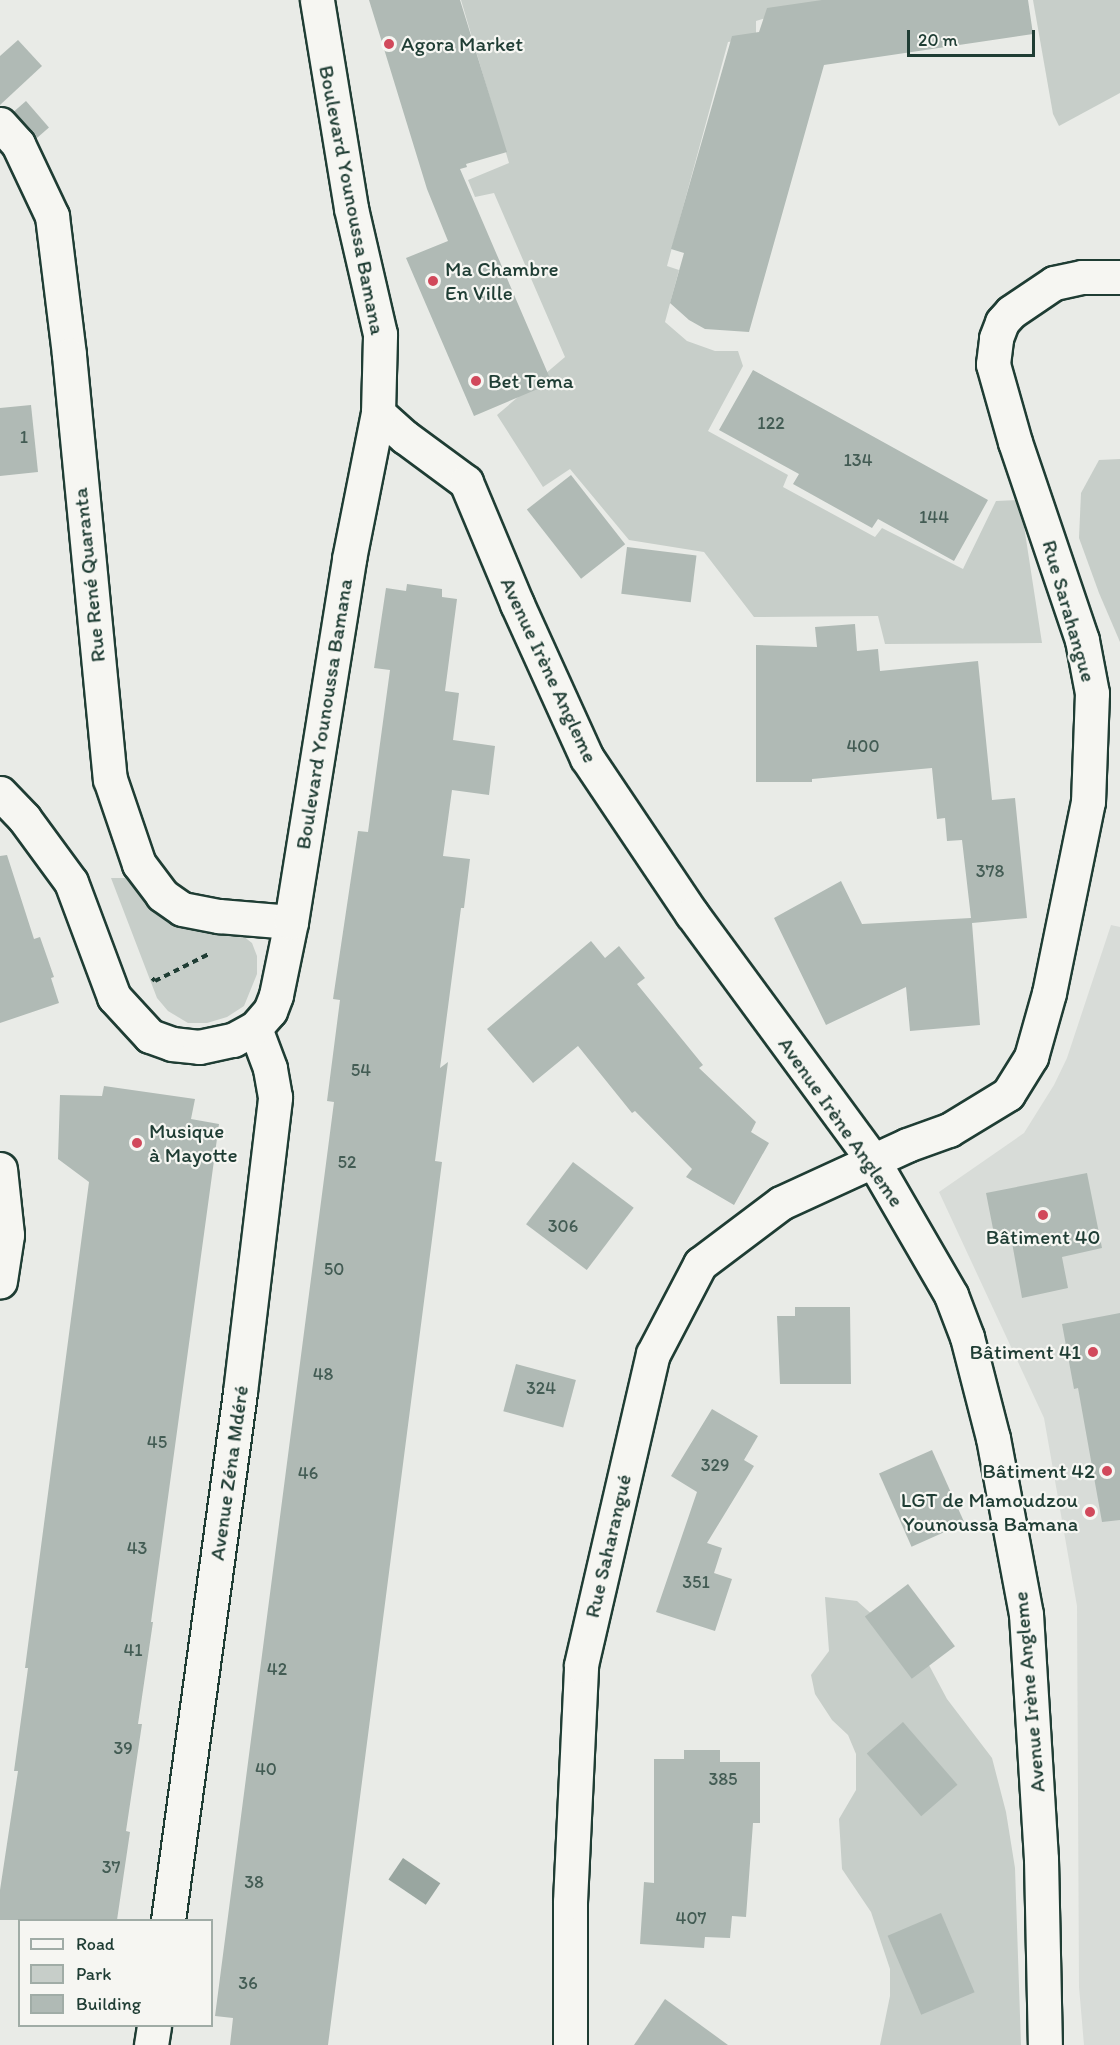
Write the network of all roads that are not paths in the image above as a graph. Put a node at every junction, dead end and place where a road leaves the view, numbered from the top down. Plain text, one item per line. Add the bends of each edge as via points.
1 (317, 0) edge
2 (0, 124) edge
3 (1120, 277) edge
4 (378, 413) junction
5 (0, 793) edge
6 (291, 922) junction
7 (255, 1028) junction
8 (874, 1162) junction
9 (0, 1168) edge
10 (0, 1281) edge
11 (168, 1919) edge
12 (154, 2027) edge
13 (151, 2045) edge
14 (570, 2045) edge
15 (1045, 2045) edge

1 - 4 street, Boulevard Younoussa Bamana via 351,208 380,334
2 - 6 street, Rue René Quaranta via 18,144 52,216 110,779 139,864 162,895 182,909
3 - 8 street, Rue Sarahangue via 1082,277 1054,283 1011,312 996,338 993,364 1015,442 1082,640 1092,693 1088,802 1037,1036 1031,1057 1008,1094 949,1130
4 - 6 street, Boulevard Younoussa Bamana via 349,559
4 - 8 street, Avenue Irène Angleme via 466,482 587,758 692,914
5 - 7 street, Boulevard Younoussa Bamana via 24,818 71,882 114,998 150,1036 199,1047 233,1040
6 - 7 street, Boulevard Younoussa Bamana via 276,995 270,1011
7 - 11 street, Avenue Zéna Mdéré via 270,1068 275,1097 240,1392
8 - 14 street, Rue Saharangué via 781,1203 700,1264 653,1354 581,1665 570,1902
8 - 15 street, Avenue Irène Angleme via 951,1295 967,1338 993,1438 1026,1614 1041,1859
9 - 10 street via 7,1235
12 - 13 street

